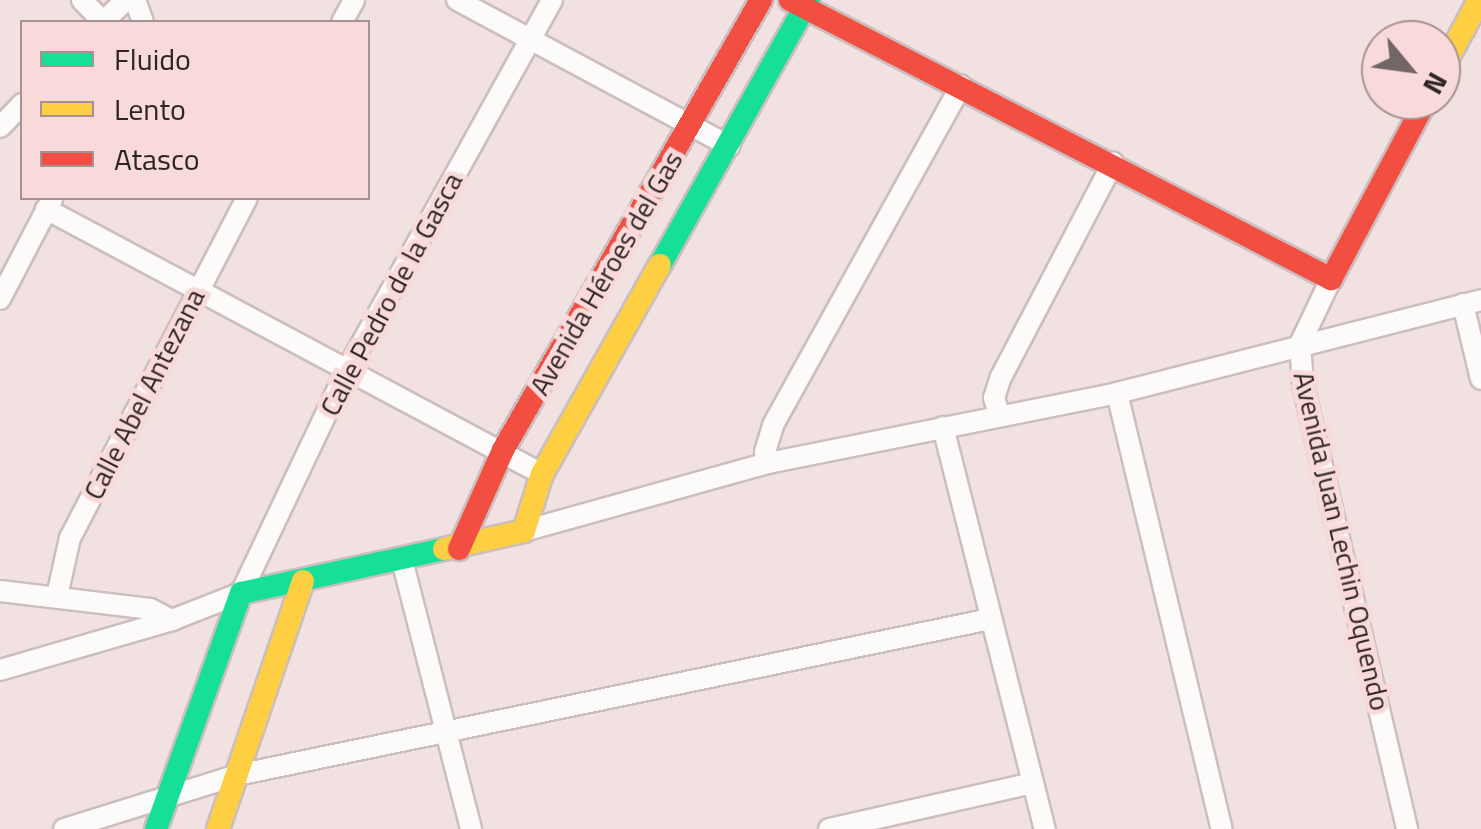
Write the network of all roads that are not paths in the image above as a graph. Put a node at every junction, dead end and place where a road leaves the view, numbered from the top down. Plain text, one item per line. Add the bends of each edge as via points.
1 (82, 0) edge
2 (126, 0) edge
3 (456, 0) edge
4 (552, 0) edge
5 (761, 0) edge
6 (1478, 0) edge
7 (802, 3) edge
8 (101, 20) edge
9 (105, 20) edge
10 (1461, 33) edge
11 (530, 41) junction
12 (961, 86) junction
13 (20, 106) edge
14 (1415, 120) edge
15 (0, 127) edge
16 (690, 127) junction
17 (729, 146) junction
18 (1113, 164) junction
19 (246, 200) edge
20 (49, 203) edge
21 (1331, 278) junction
22 (198, 289) junction
23 (0, 299) edge
24 (1472, 302) edge
25 (1300, 344) junction
26 (347, 370) junction
27 (1481, 379) edge
28 (1117, 392) junction
29 (998, 414) junction
30 (943, 427) junction
31 (504, 450) junction
32 (768, 463) junction
33 (542, 474) junction
34 (524, 531) junction
35 (459, 549) junction
36 (402, 560) junction
37 (303, 582) junction
38 (0, 592) edge
39 (241, 592) junction
40 (57, 596) junction
41 (990, 619) junction
42 (172, 620) junction
43 (0, 670) edge
44 (449, 736) junction
45 (237, 776) junction
46 (1033, 783) junction
47 (168, 796) junction
48 (64, 829) edge
49 (156, 829) edge
50 (218, 829) edge
51 (471, 829) edge
52 (829, 829) edge
53 (1045, 829) edge
54 (1222, 829) edge
55 (1407, 829) edge

1 - 8 street
2 - 9 street
3 - 11 street
4 - 11 street, Calle Pedro de la Gasca
5 - 16 street, Avenida Héroes del Gas
6 - 10 street
7 - 12 street
7 - 17 street, Avenida Héroes del Gas
11 - 16 street
11 - 26 street, Calle Pedro de la Gasca
12 - 18 street
12 - 32 street via 773,425
13 - 15 street
14 - 21 street, Avenida Juan Lechin Oquendo
16 - 17 street
16 - 31 street, Avenida Héroes del Gas
17 - 33 street, Avenida Héroes del Gas
18 - 21 street
18 - 29 street via 1001,378 994,398
19 - 22 street, Calle Abel Antezana
20 - 22 street
20 - 23 street
21 - 25 street, Avenida Juan Lechin Oquendo
22 - 26 street
22 - 40 street, Calle Abel Antezana via 70,538
24 - 25 street
24 - 27 street
25 - 28 street
25 - 55 street, Avenida Juan Lechin Oquendo via 1303,384
26 - 31 street
26 - 39 street, Calle Pedro de la Gasca
28 - 29 street
28 - 54 street
29 - 30 street
30 - 32 street
30 - 41 street
31 - 33 street
31 - 35 street, Avenida Héroes del Gas
32 - 34 street
33 - 34 street, Avenida Héroes del Gas
34 - 35 street
35 - 36 street
36 - 37 street
36 - 44 street
37 - 39 street
37 - 45 street
38 - 40 street
39 - 42 street
39 - 47 street
40 - 42 street via 150,608
41 - 44 street
41 - 46 street
42 - 43 street
44 - 45 street
44 - 51 street
45 - 47 street
45 - 50 street
46 - 52 street
46 - 53 street
47 - 48 street
47 - 49 street

